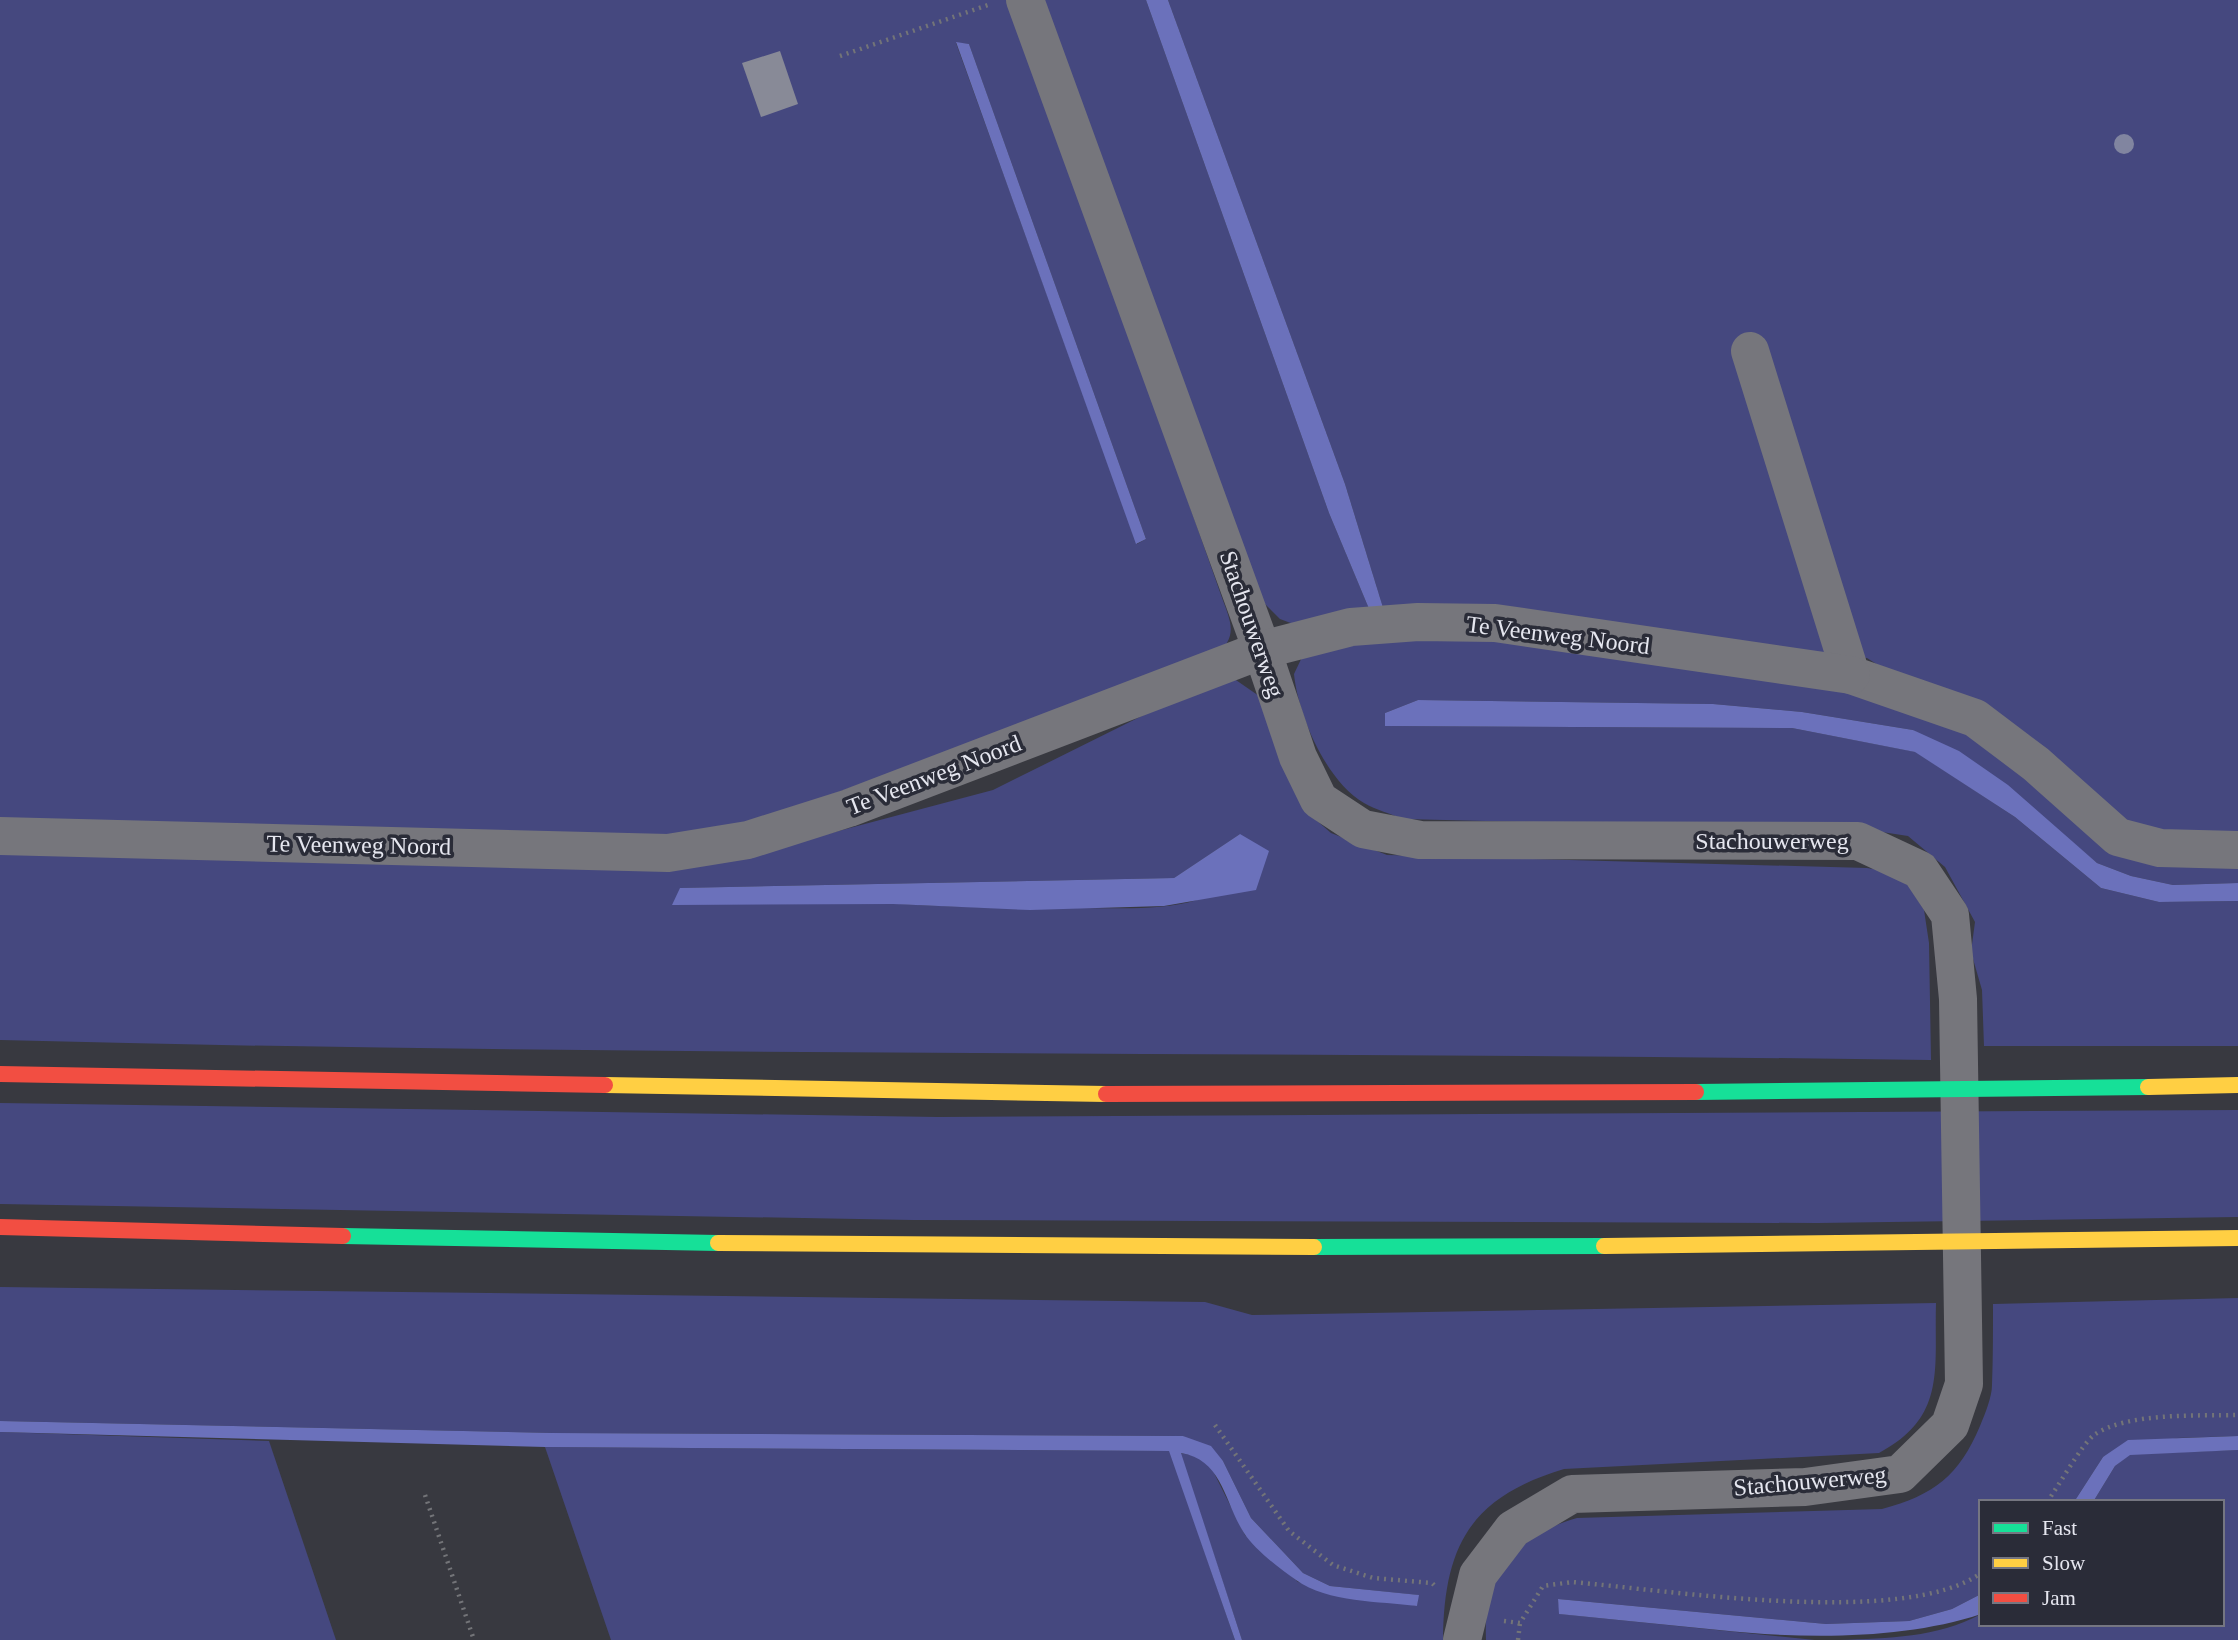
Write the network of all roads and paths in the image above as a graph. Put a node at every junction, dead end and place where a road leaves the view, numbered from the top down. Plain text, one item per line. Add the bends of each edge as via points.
1 (1008, 2) edge
2 (840, 56) dead end
3 (1749, 351) dead end
4 (1262, 650) junction
5 (1851, 675) junction
6 (0, 836) edge
7 (2238, 850) edge
8 (0, 1074) edge
9 (2238, 1085) edge
10 (0, 1227) edge
11 (2238, 1238) edge
12 (2238, 1415) edge
13 (1215, 1425) dead end
14 (425, 1495) dead end
15 (2048, 1500) edge
16 (1979, 1574) edge
17 (1520, 1623) junction
18 (1464, 1628) edge
19 (474, 1640) edge
20 (1518, 1640) edge

1 - 2 path
1 - 4 street, Stachouwerweg
3 - 5 street
4 - 5 street, Te Veenweg Noord via 1351,627 1495,623
4 - 6 street, Te Veenweg Noord via 849,808 748,840 668,853
4 - 18 street, Stachouwerweg via 1297,757 1319,800 1363,829 1420,840 1858,841 1920,870 1950,915 1958,999 1964,1384 1950,1425 1900,1474 1805,1487 1572,1494 1513,1529 1478,1575
5 - 7 street, Te Veenweg Noord via 1975,718 2118,837 2160,848
8 - 9 highway via 1158,1095
10 - 11 highway via 973,1246 1868,1245
12 - 15 path via 2122,1424 2093,1436
13 - 18 path via 1289,1531 1334,1565 1373,1578 1432,1583
14 - 19 path
16 - 17 path via 1921,1595 1830,1604 1572,1582 1543,1586
17 - 18 path
17 - 20 path

